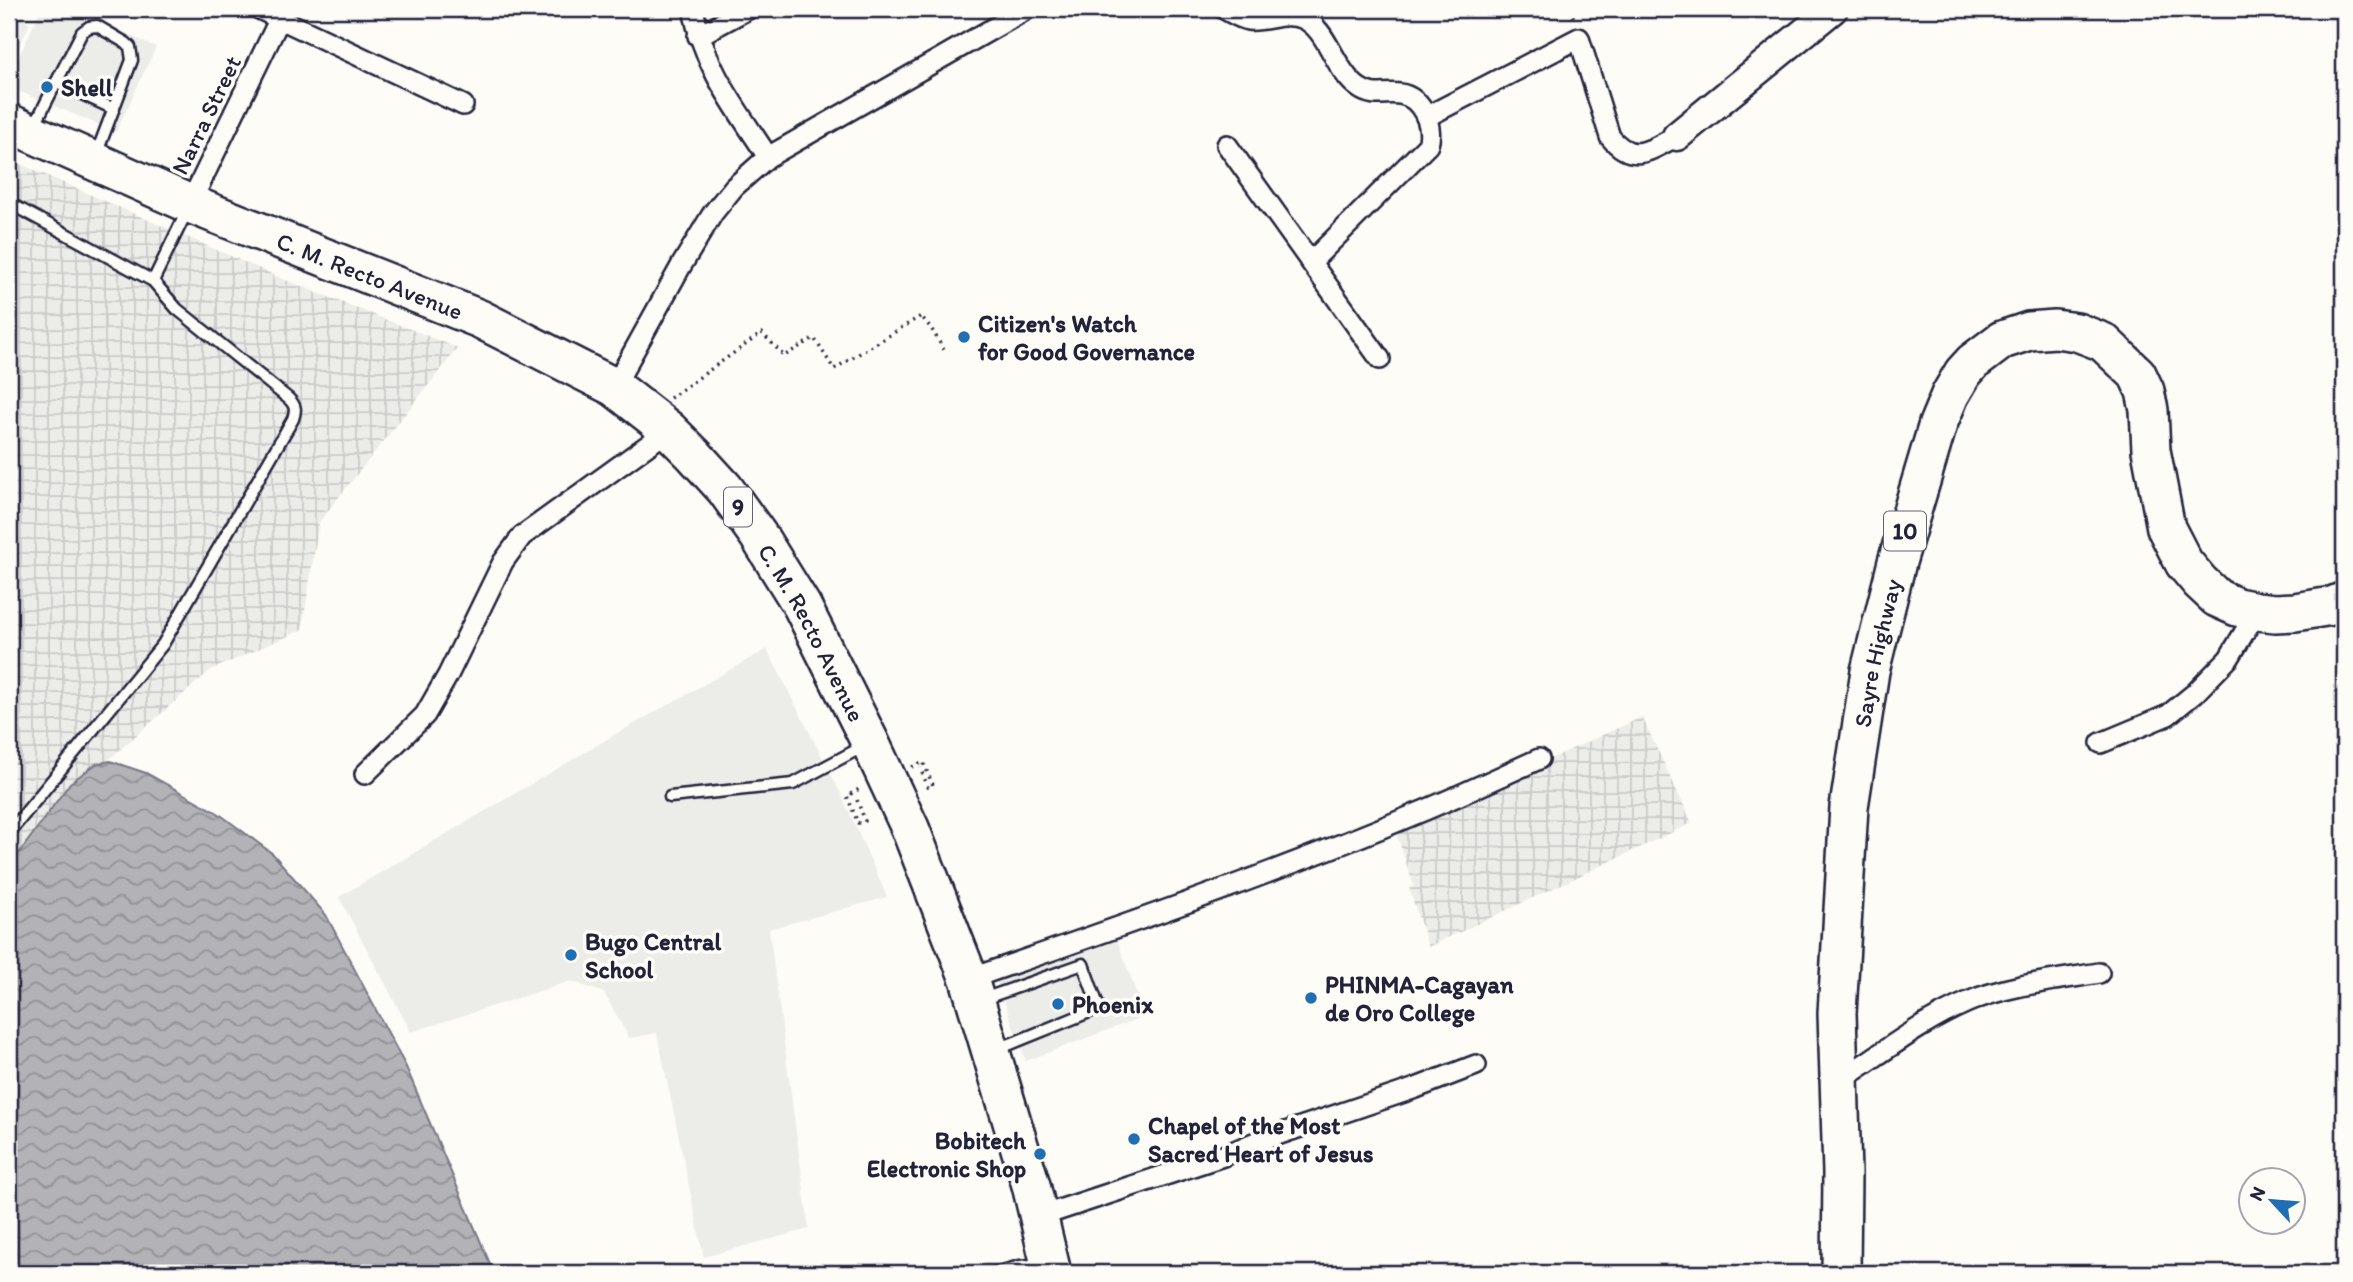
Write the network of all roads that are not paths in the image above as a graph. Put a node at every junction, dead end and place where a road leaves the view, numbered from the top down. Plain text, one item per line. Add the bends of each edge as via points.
1 (260, 9) edge
2 (693, 9) edge
3 (748, 9) edge
4 (1027, 9) edge
5 (1224, 9) edge
6 (1833, 9) edge
7 (282, 14) edge
8 (698, 36) junction
9 (56, 82) junction
10 (463, 105) dead end
11 (114, 108) junction
12 (1426, 117) junction
13 (20, 128) edge
14 (1677, 136) joint
15 (1227, 145) dead end
16 (768, 157) junction
17 (94, 161) junction
18 (9, 204) edge
19 (190, 204) junction
20 (1311, 262) junction
21 (153, 281) junction
22 (1380, 359) dead end
23 (614, 387) junction
24 (659, 422) junction
25 (2344, 601) edge
26 (2257, 611) junction
27 (870, 742) junction
28 (2101, 743) dead end
29 (1539, 760) dead end
30 (365, 774) dead end
31 (670, 797) dead end
32 (9, 833) edge
33 (2099, 973) dead end
34 (972, 991) junction
35 (990, 1051) junction
36 (1476, 1065) dead end
37 (1839, 1081) junction
38 (1038, 1217) junction
39 (1051, 1268) edge
40 (995, 1273) edge
41 (1841, 1273) edge

1 - 7 street
2 - 8 street
3 - 8 street
4 - 16 street
5 - 12 street via 1250,20 1302,18 1313,24 1346,78 1361,90 1410,97
6 - 14 main road
7 - 10 street
7 - 19 street, Narra Street
8 - 16 street via 713,73
9 - 11 lane
9 - 11 lane via 82,32 97,26 130,47 132,61
9 - 13 lane
11 - 17 lane
12 - 14 street via 1579,38 1610,137 1620,148 1642,153
12 - 20 street via 1428,145
13 - 17 highway, C. M. Recto Avenue / 9
15 - 20 street
16 - 23 street via 713,213
17 - 19 highway, C. M. Recto Avenue / 9
18 - 21 lane
19 - 21 lane
19 - 23 highway, C. M. Recto Avenue / 9 via 480,319
20 - 22 street
21 - 32 lane via 177,309 289,399 296,411 163,644
23 - 24 highway, C. M. Recto Avenue / 9
24 - 27 highway, C. M. Recto Avenue / 9 via 725,489 758,535 802,606
24 - 30 street via 523,536 503,562 425,715
25 - 26 highway, Sayre Highway / 10 via 2295,612
26 - 28 street via 2229,659 2195,693 2168,715
26 - 37 highway, Sayre Highway / 10 via 2217,598 2173,546 2151,450 2145,391 2121,356 2103,342 2077,332 2042,329 2002,340 1973,362 1956,384 1938,424 1870,671 1849,807 1837,1013
27 - 31 lane via 793,784
27 - 34 highway, C. M. Recto Avenue / 9 via 910,828
29 - 34 street via 1419,813
33 - 37 street via 1969,1002
34 - 35 highway, C. M. Recto Avenue / 9
34 - 35 lane via 1083,964 1098,1008
35 - 38 highway, C. M. Recto Avenue / 9
36 - 38 street
37 - 41 highway, Sayre Highway / 10
38 - 39 highway, C. M. Recto Avenue / 9
39 - 40 lane via 1020,1266

